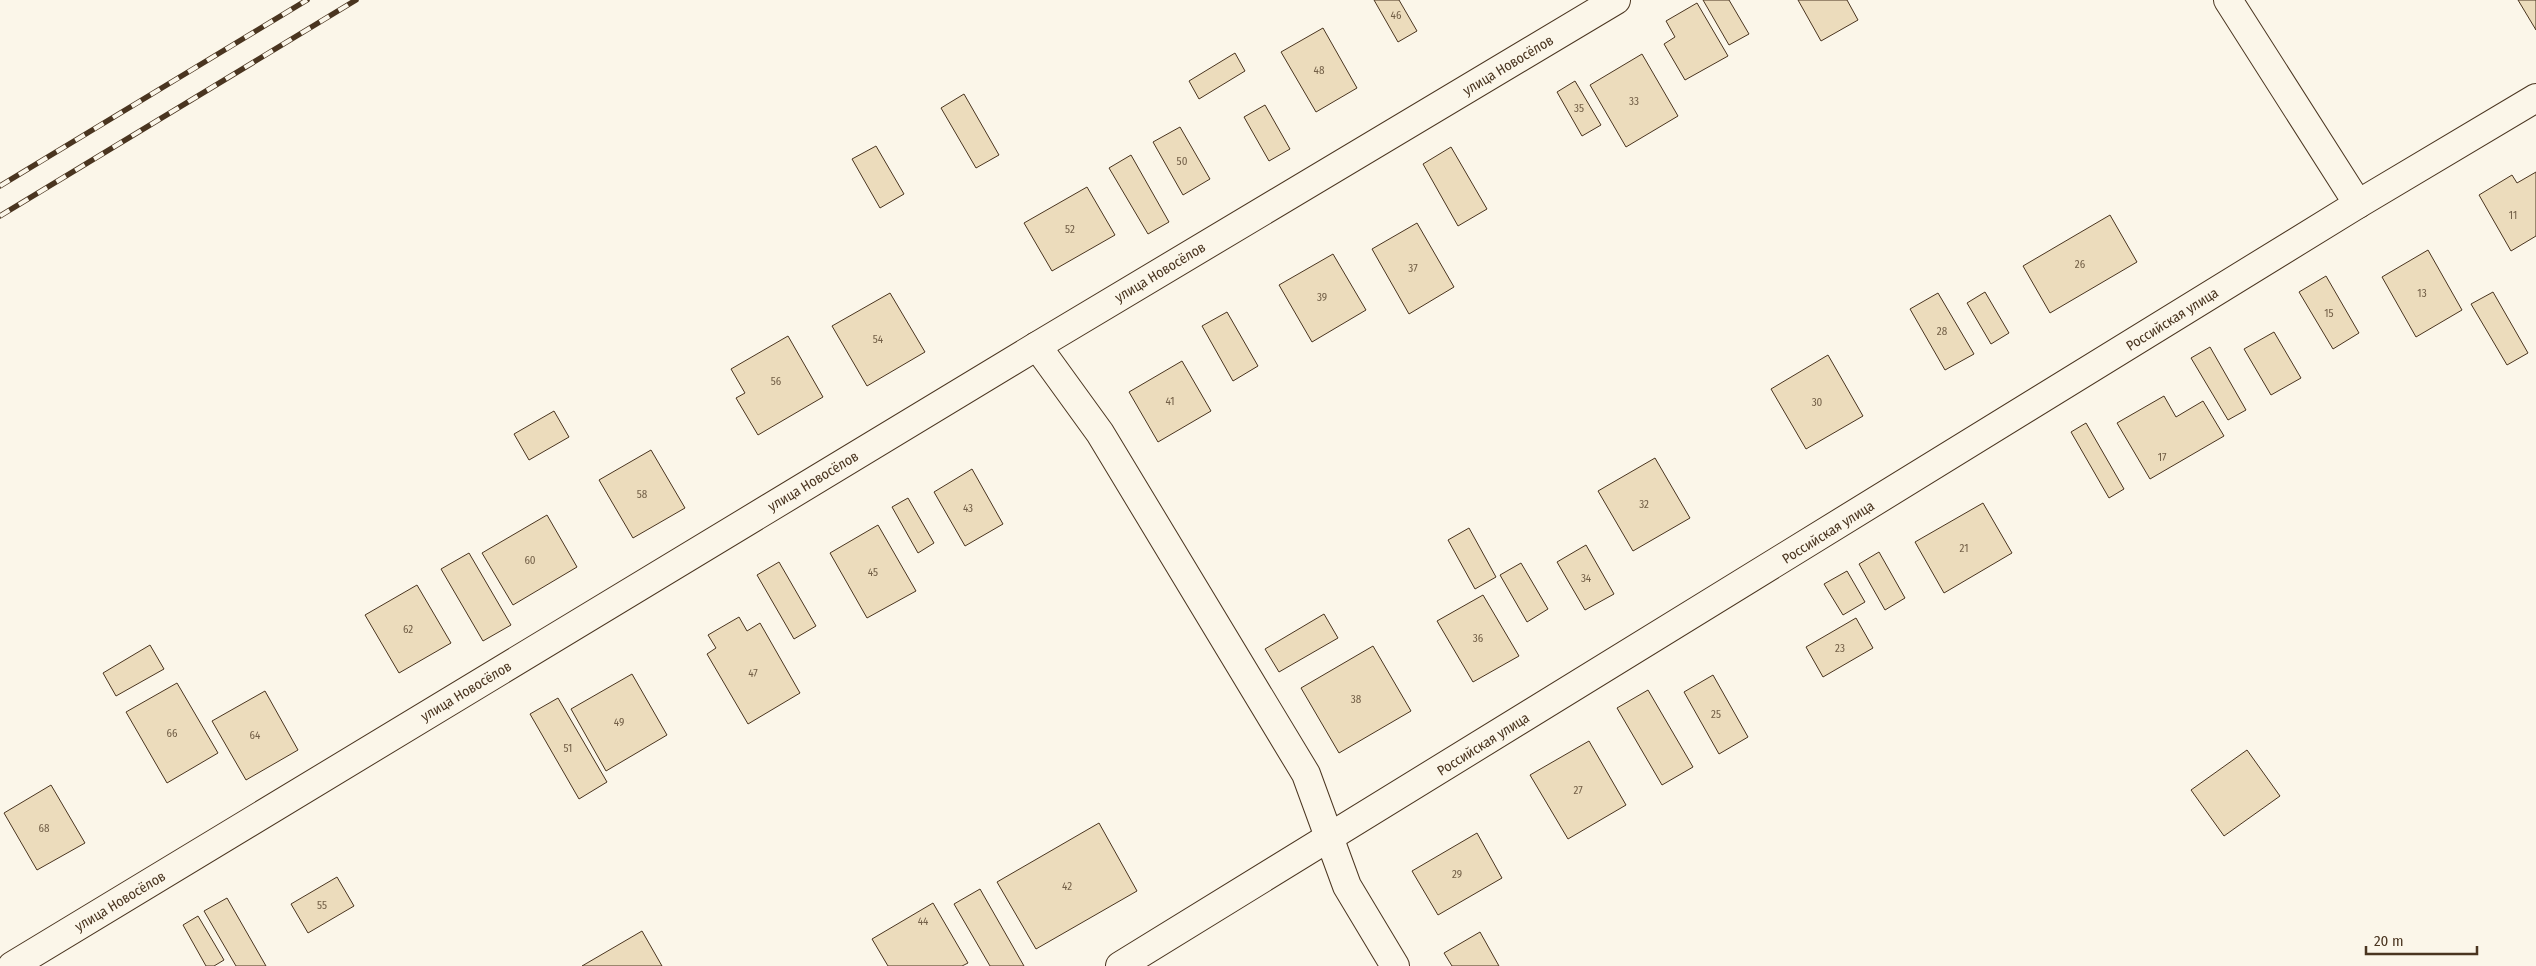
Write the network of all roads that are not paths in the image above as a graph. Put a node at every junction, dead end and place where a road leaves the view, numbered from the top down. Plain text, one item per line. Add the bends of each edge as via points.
1 (1616, 0) edge
2 (2228, 0) edge
3 (2536, 98) edge
4 (2358, 204) junction
5 (1037, 346) junction
6 (1329, 839) junction
7 (12, 966) edge
8 (1120, 966) edge
9 (1395, 966) edge

1 - 5 street, улица Новосёлов
2 - 4 street
3 - 4 street, Российская улица
4 - 6 street, Российская улица
5 - 6 street via 1100,433 1306,774
5 - 7 street, улица Новосёлов
6 - 8 street, Российская улица
6 - 9 street via 1347,886

